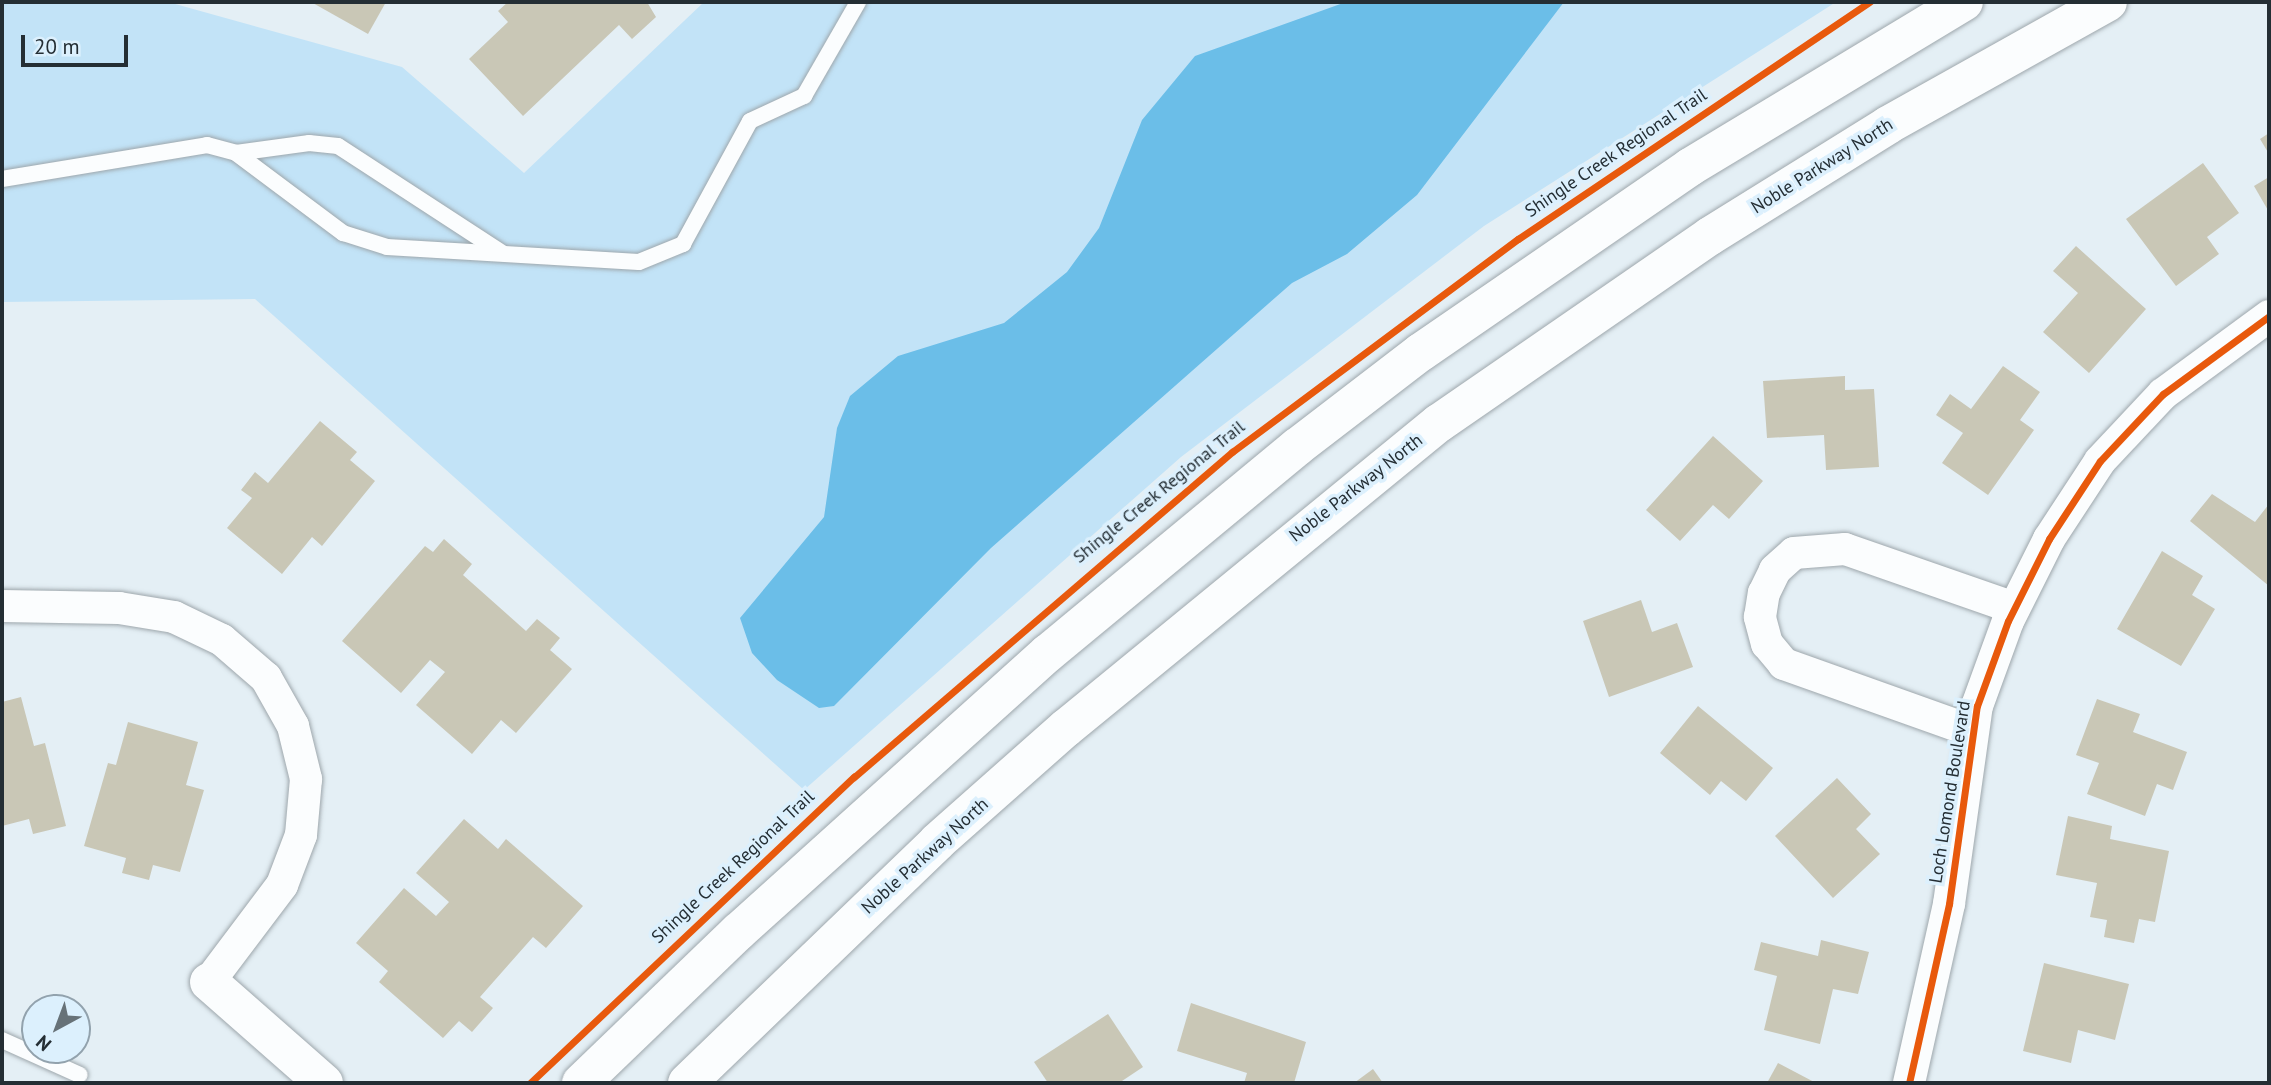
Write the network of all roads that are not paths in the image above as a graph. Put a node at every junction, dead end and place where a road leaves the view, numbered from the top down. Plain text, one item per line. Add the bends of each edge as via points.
1 (858, 2) edge
2 (1964, 2) edge
3 (2108, 2) edge
4 (236, 153) junction
5 (2, 179) edge
6 (508, 255) junction
7 (2269, 316) edge
8 (2, 606) edge
9 (2014, 608) junction
10 (1972, 731) junction
11 (209, 982) joint
12 (2, 1040) edge
13 (80, 1076) dead end
14 (324, 1083) edge
15 (581, 1083) edge
16 (687, 1083) edge
17 (1909, 1083) edge

1 - 6 lane via 804,96 750,121 683,244 639,262
2 - 15 main road via 1690,167 1421,352 1297,447 1048,653 738,932
3 - 16 main road, Noble Parkway North via 1888,125 1710,236 1439,423 1046,746
4 - 5 lane via 207,145
4 - 6 lane via 343,233 422,252
4 - 6 lane via 309,143 338,146
7 - 9 street, Loch Lomond Boulevard via 2163,394 2100,461
8 - 11 street via 119,608 174,617 222,640 266,678 293,726 306,779 301,835 282,885
9 - 10 street, Loch Lomond Boulevard
9 - 10 street via 1845,549 1794,553 1775,570 1764,593 1760,617 1767,644 1784,664
10 - 17 street, Loch Lomond Boulevard via 1950,904
11 - 14 main road
12 - 13 lane

